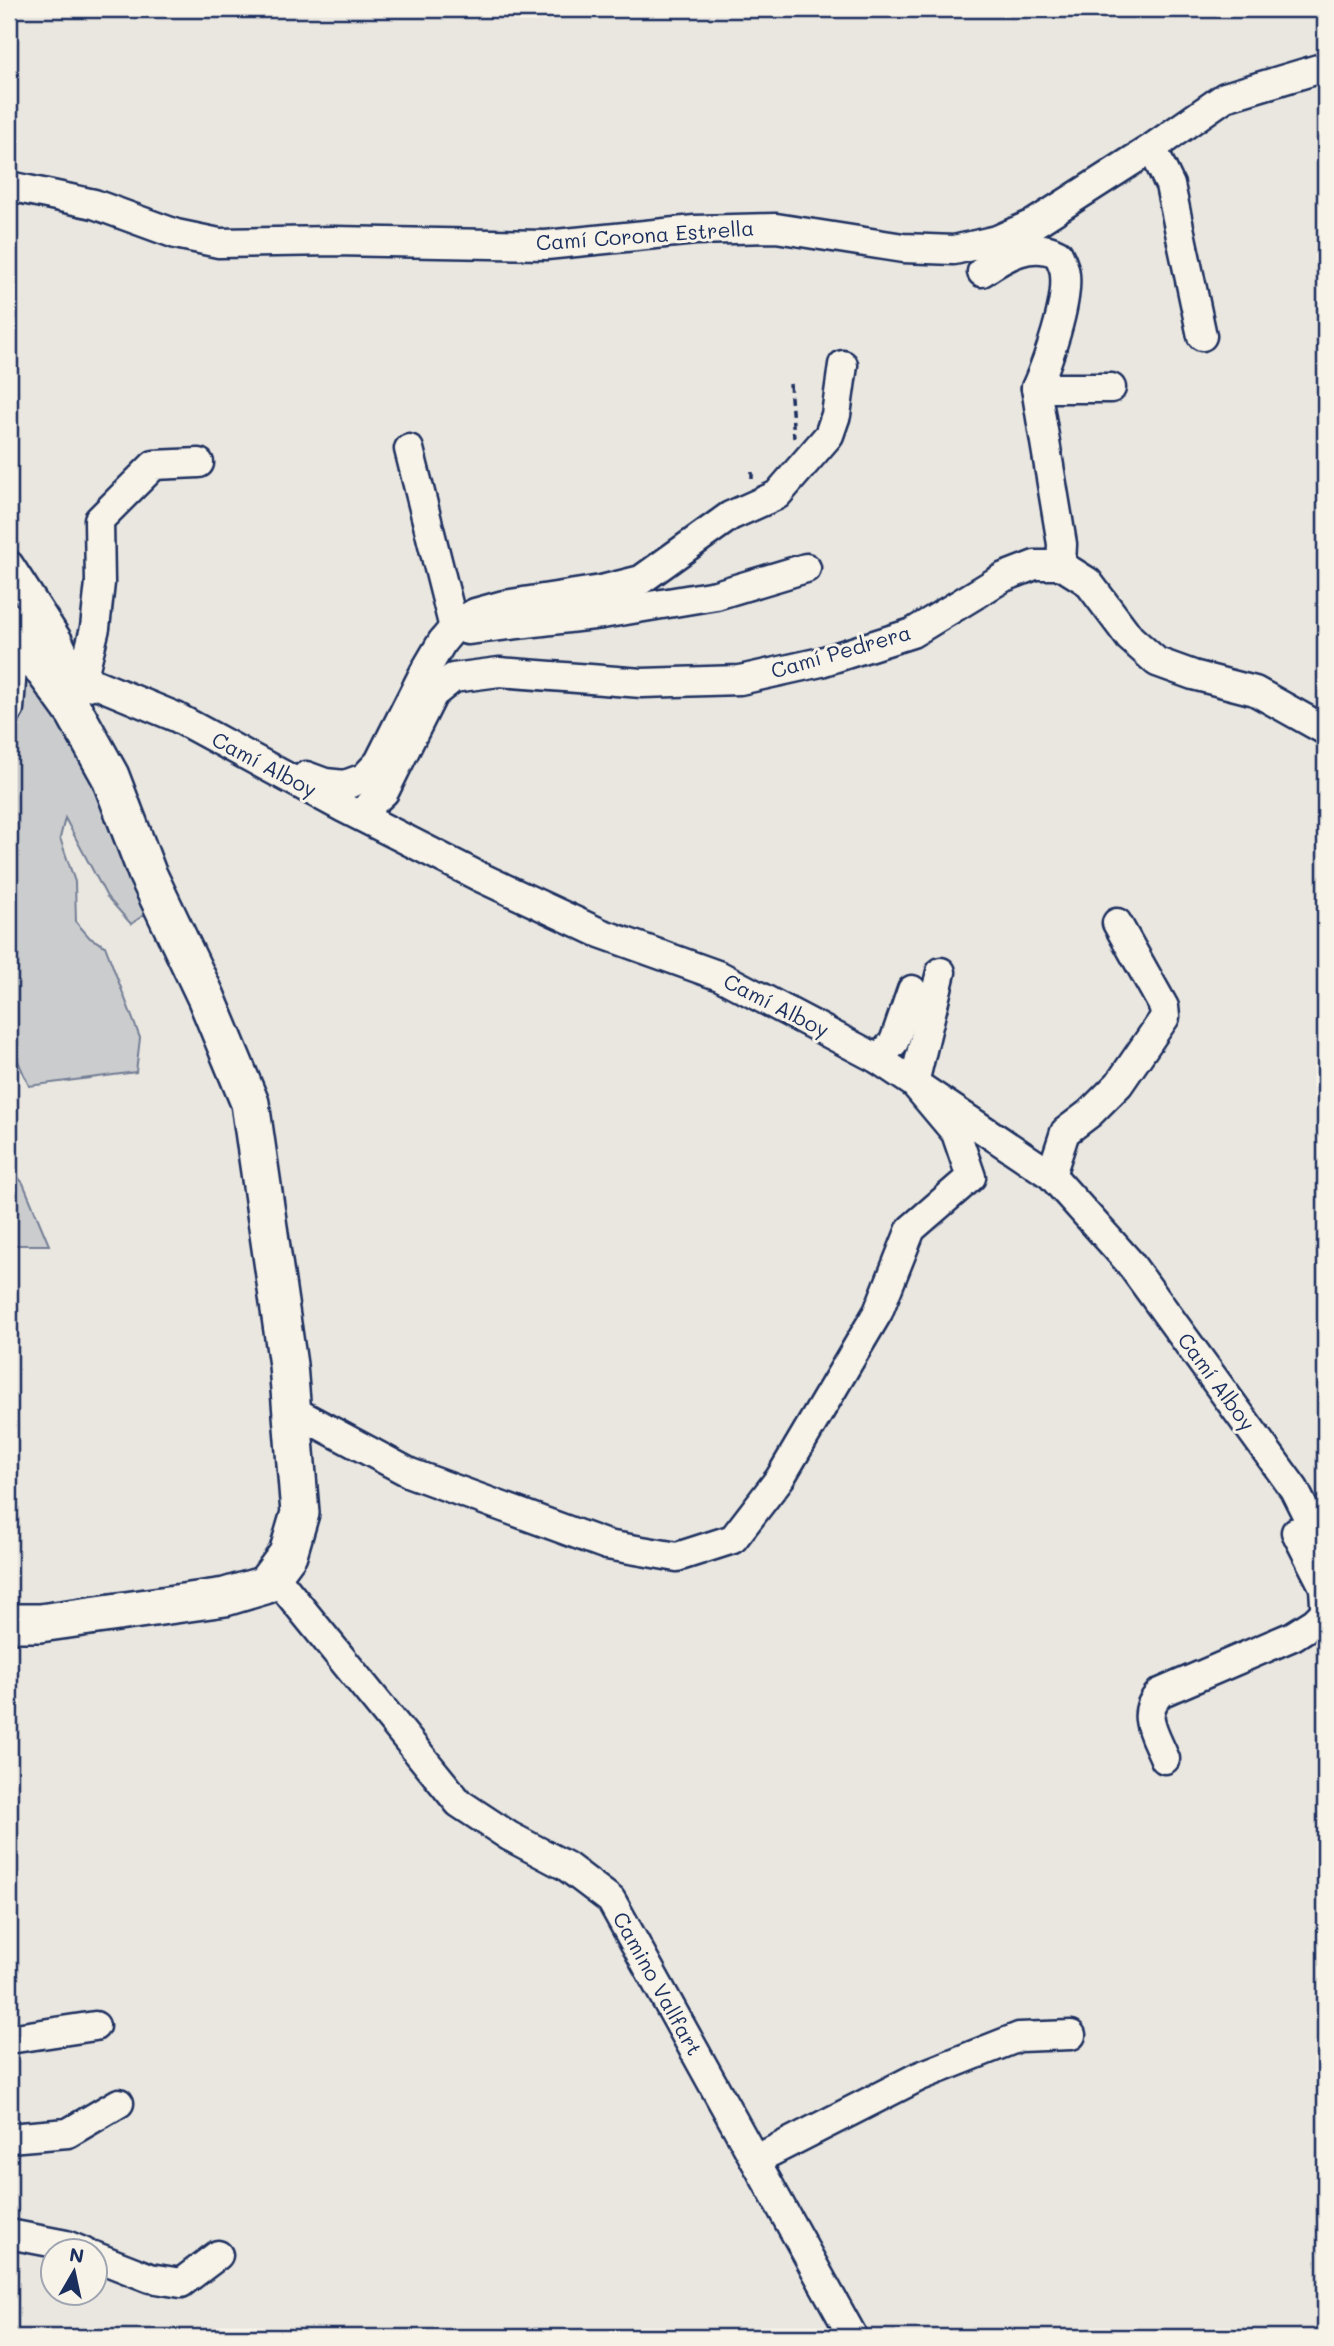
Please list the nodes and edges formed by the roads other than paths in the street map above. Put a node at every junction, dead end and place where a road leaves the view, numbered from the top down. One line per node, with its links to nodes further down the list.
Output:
1 (1325, 67): 2 (street, Camí Corona Estrella)
2 (1153, 148): 3 (street, Camí Corona Estrella); 5 (street)
3 (9, 187)
4 (982, 272): 7 (street)
5 (1202, 337)
6 (843, 365): 14 (street)
7 (1036, 388): 8 (street); 12 (street)
8 (1111, 388)
9 (409, 449): 14 (street)
10 (199, 463): 16 (street)
11 (9, 565): 16 (street)
12 (1061, 565): 18 (street); 20 (street, Camí Pedrera)
13 (806, 568): 14 (street)
14 (452, 630): 19 (street)
15 (16, 633): 16 (main road); 17 (street)
16 (70, 691): 19 (street, Camí Alboy); 27 (main road)
17 (9, 709)
18 (1325, 730)
19 (244, 754): 20 (street, Camí Alboy)
20 (359, 815): 24 (street, Camí Alboy)
21 (1117, 923): 26 (street)
22 (941, 972): 25 (street)
23 (912, 990): 24 (street)
24 (878, 1059): 25 (street, Camí Alboy)
25 (914, 1083): 26 (street, Camí Alboy); 27 (street)
26 (1051, 1175): 28 (street, Camí Alboy)
27 (292, 1410): 30 (main road)
28 (1266, 1451): 29 (street, Camí Alboy); 31 (street)
29 (1325, 1551)
30 (274, 1574): 33 (main road); 40 (street, Camino Vallfart)
31 (1325, 1604)
32 (1325, 1612): 34 (street)
33 (9, 1623)
34 (1165, 1759)
35 (95, 2026): 37 (street)
36 (1070, 2035): 40 (street)
37 (9, 2039)
38 (120, 2104): 39 (street)
39 (9, 2138)
40 (755, 2161): 45 (street, Camino Vallfart)
41 (9, 2234): 42 (street)
42 (38, 2240)
43 (218, 2255): 44 (street)
44 (108, 2262)
45 (853, 2337)

